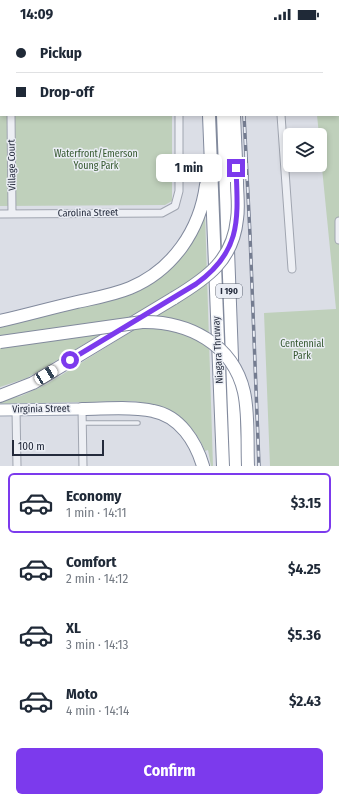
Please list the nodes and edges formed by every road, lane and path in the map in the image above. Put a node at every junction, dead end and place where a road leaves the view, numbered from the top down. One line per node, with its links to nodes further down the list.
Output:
1 (11, 116): 9 (street, Village Court)
2 (179, 116): 9 (street, Carolina Street)
3 (209, 116): 7 (highway, Niagara Thruway / I 190)
4 (223, 116): 25 (highway, Niagara Thruway / I 190)
5 (234, 116): 15 (highway, bridge)
6 (281, 116): 12 (street)
7 (210, 152): 13 (highway); 24 (highway, Niagara Thruway / I 190)
8 (0, 214): 9 (street, Carolina Street)
9 (12, 214)
10 (339, 221): 11 (street)
11 (339, 240)
12 (292, 269)
13 (0, 321)
14 (0, 342): 26 (highway, bridge)
15 (0, 396)
16 (82, 409): 18 (main road, Virginia Street); 20 (street); 23 (highway)
17 (0, 410): 18 (main road, Virginia Street)
18 (16, 410): 21 (street)
19 (138, 422): 20 (lane)
20 (82, 423): 22 (street)
21 (17, 466)
22 (83, 466)
23 (203, 466)
24 (223, 466)
25 (236, 466)
26 (248, 466)

